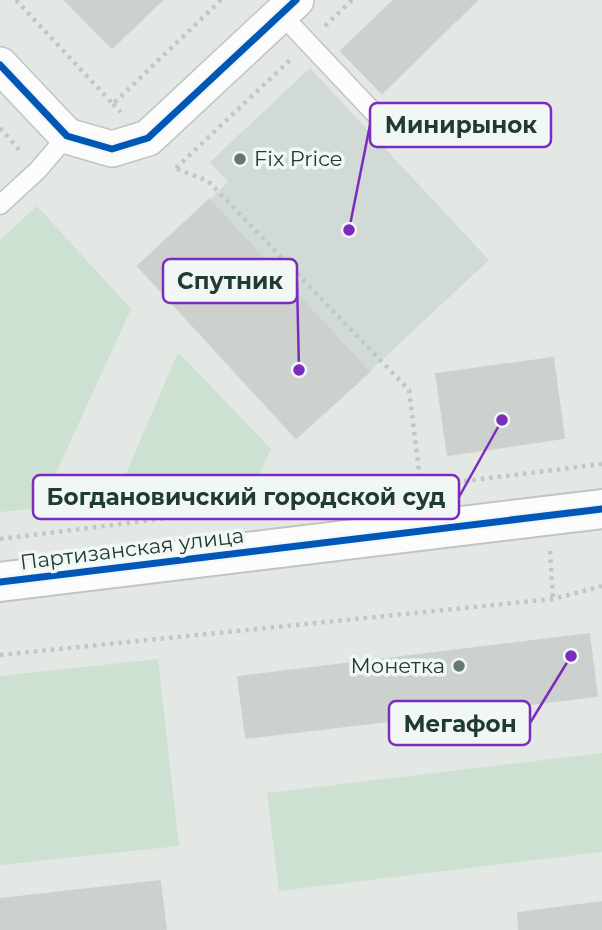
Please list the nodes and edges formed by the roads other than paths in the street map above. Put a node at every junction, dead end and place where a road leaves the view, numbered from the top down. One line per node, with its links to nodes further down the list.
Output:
1 (289, 7): 3 (lane); 4 (street)
2 (0, 65): 4 (street)
3 (395, 135)
4 (67, 136): 5 (lane)
5 (0, 205)
6 (602, 509): 7 (street, Партизанская улица)
7 (0, 582)

